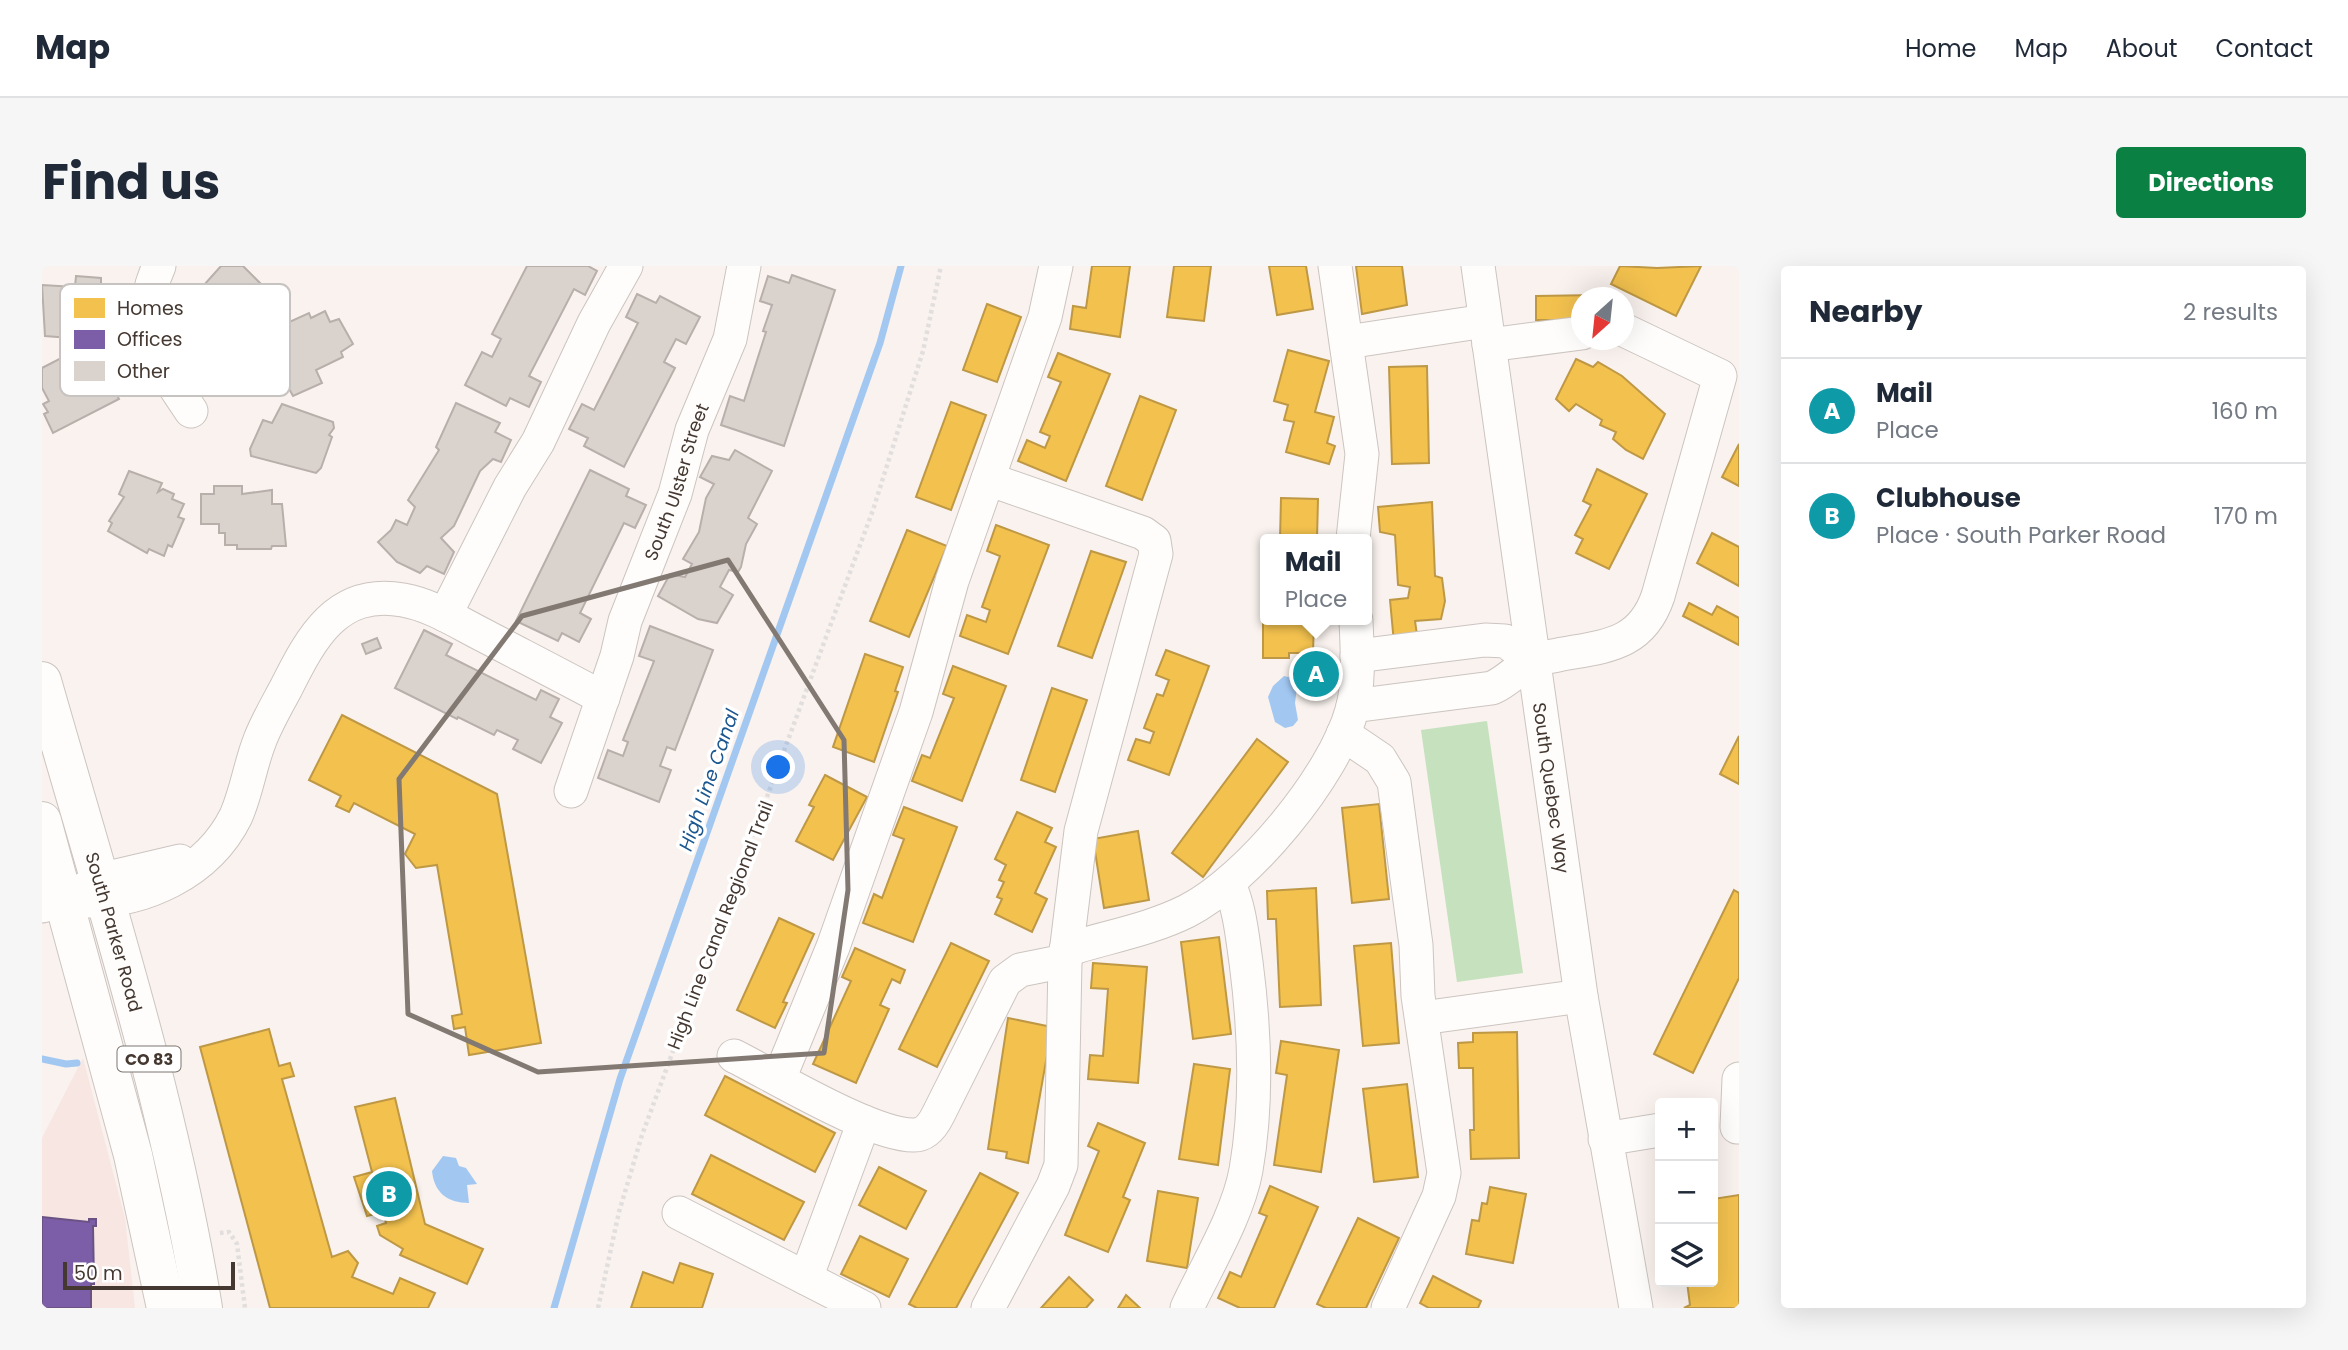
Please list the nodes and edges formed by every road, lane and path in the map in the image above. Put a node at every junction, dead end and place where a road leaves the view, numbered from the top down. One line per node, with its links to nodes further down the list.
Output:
1 (159, 266): 8 (street)
2 (626, 266): 17 (street)
3 (744, 266): 22 (street, South Ulster Street)
4 (941, 266): 45 (path, High Line Canal Regional Trail)
5 (1056, 266): 15 (street)
6 (1335, 266): 12 (street)
7 (1478, 266): 9 (street, South Quebec Way)
8 (154, 284)
9 (1487, 333): 10 (street); 12 (street); 20 (street, South Quebec Way)
10 (1571, 333)
11 (1634, 335): 20 (street)
12 (1347, 342): 16 (street)
13 (181, 396): 14 (street)
14 (191, 411)
15 (988, 479): 29 (street); 33 (street)
16 (1354, 534)
17 (445, 615): 22 (street); 27 (street)
18 (1356, 625): 19 (street)
19 (1357, 656): 20 (street); 23 (street)
20 (1533, 660): 23 (street); 30 (street, South Quebec Way)
21 (42, 681): 27 (main road, South Parker Road / CO 83)
22 (603, 698): 24 (street, South Ulster Street)
23 (1348, 720): 26 (street); 31 (street)
24 (571, 792)
25 (42, 821): 28 (main road, South Parker Road / CO 83)
26 (1229, 884): 29 (street); 48 (street)
27 (102, 891): 28 (street); 43 (main road, South Parker Road / CO 83)
28 (54, 903): 42 (main road, South Parker Road / CO 83)
29 (1065, 955): 35 (street); 47 (street)
30 (1581, 996): 31 (street); 38 (street, South Quebec Way)
31 (1422, 1018): 49 (street)
32 (734, 1056): 33 (street)
33 (779, 1079): 35 (street)
34 (1739, 1079): 36 (street)
35 (864, 1122): 41 (street)
36 (1729, 1127)
37 (1655, 1131): 38 (street)
38 (1605, 1139): 50 (street, South Quebec Way)
39 (679, 1213): 41 (street)
40 (220, 1233): 44 (path)
41 (806, 1278): 46 (street)
42 (166, 1308)
43 (204, 1308)
44 (245, 1308)
45 (598, 1308)
46 (864, 1308)
47 (988, 1308)
48 (1188, 1308)
49 (1388, 1308)
50 (1636, 1308)

